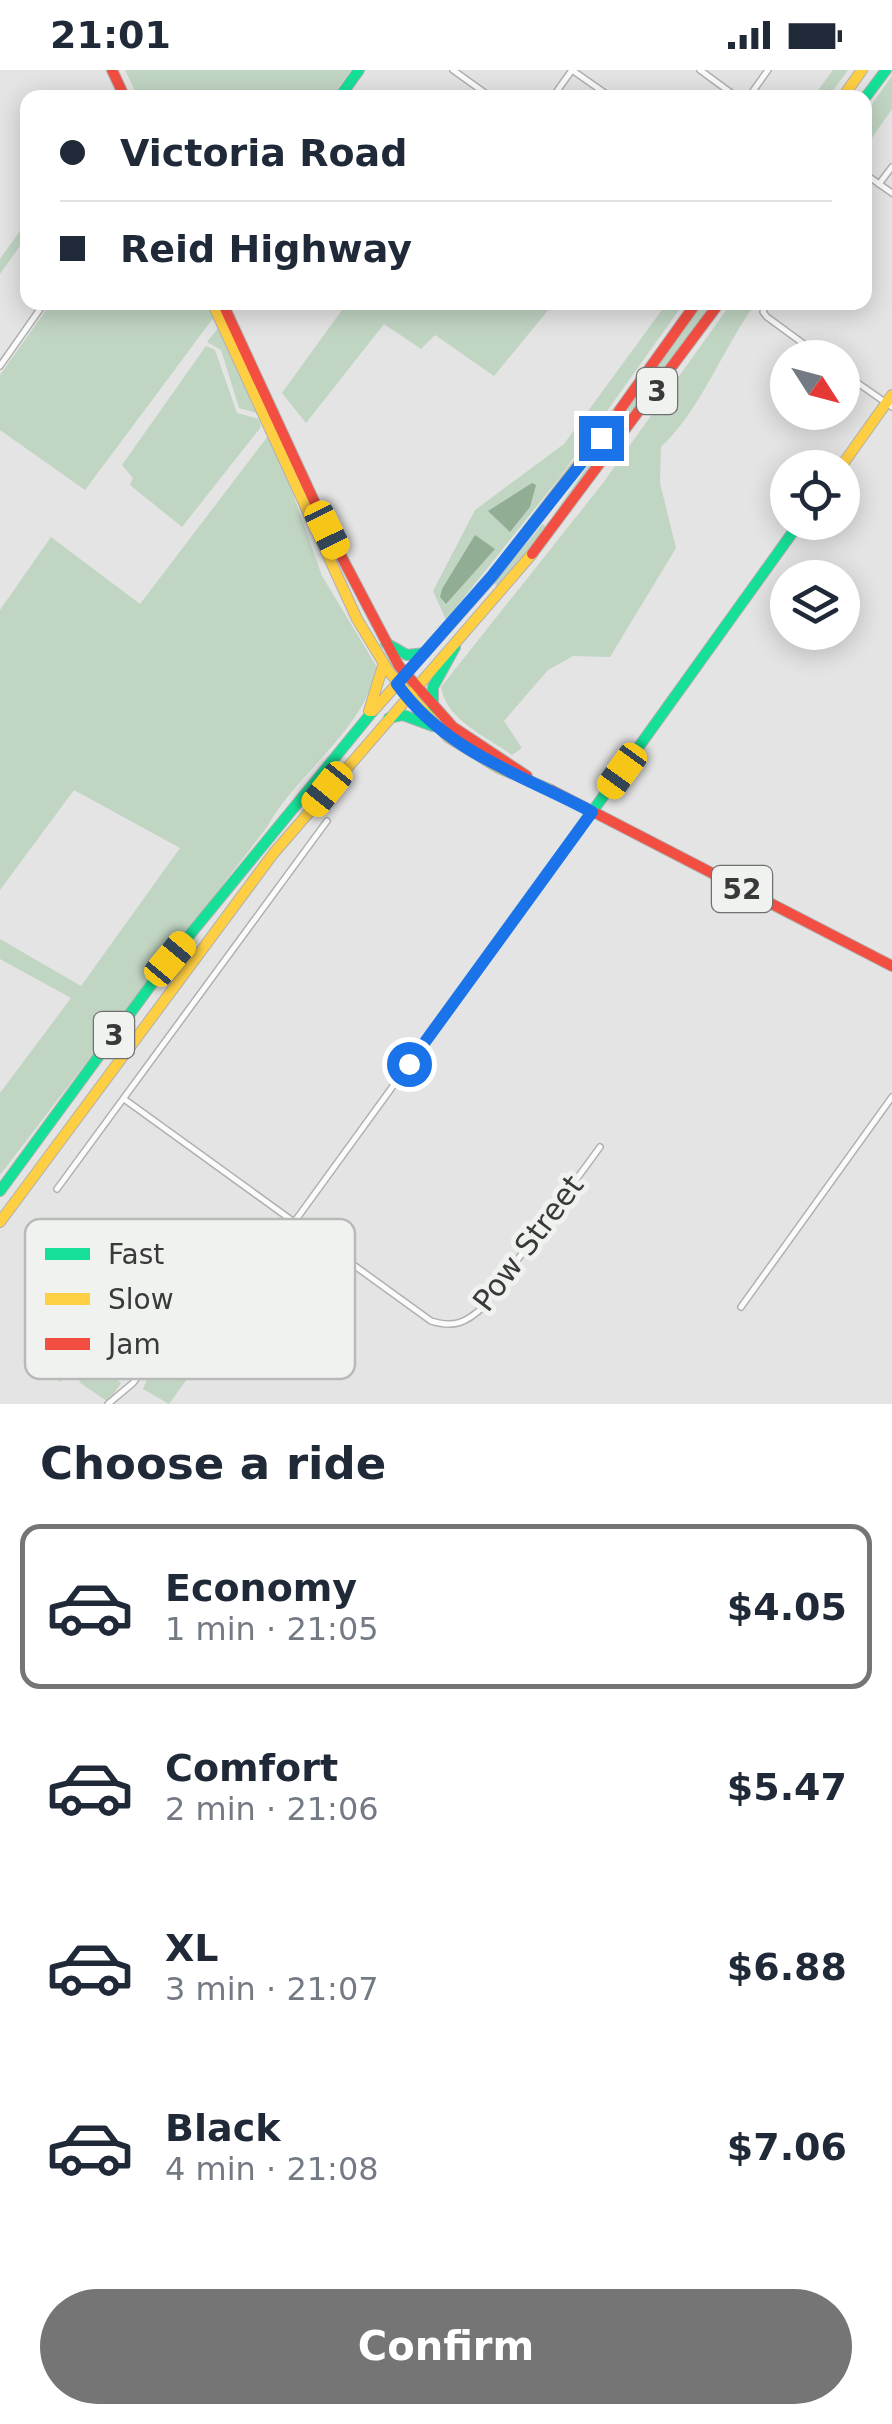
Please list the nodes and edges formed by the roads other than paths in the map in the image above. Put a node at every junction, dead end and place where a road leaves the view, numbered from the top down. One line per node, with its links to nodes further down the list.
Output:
1 (454, 70): 4 (street)
2 (572, 70): 5 (street)
3 (700, 70): 6 (street)
4 (481, 90)
5 (601, 90)
6 (727, 90)
7 (892, 167): 9 (street)
8 (872, 179): 9 (street)
9 (880, 184): 10 (street)
10 (892, 193)
11 (39, 310): 18 (street)
12 (216, 310): 26 (main road, 52)
13 (226, 310): 24 (main road, 52)
14 (690, 310): 25 (main road, 3)
15 (714, 310): 23 (main road, 3)
16 (764, 310): 17 (street)
17 (797, 340)
18 (0, 366)
19 (860, 383): 20 (street)
20 (890, 402): 21 (main road)
21 (854, 450)
22 (787, 540): 34 (main road)
23 (457, 642): 28 (main road, 3); 29 (main road)
24 (386, 643): 25 (main road); 27 (main road, 52)
25 (425, 653): 27 (main road, 3)
26 (383, 666): 27 (main road, 52); 30 (main road)
27 (401, 680): 28 (main road, 52); 30 (main road, 3)
28 (410, 693): 29 (main road, 52); 31 (main road, 3); 32 (main road, 52)
29 (433, 708): 33 (main road, 52)
30 (368, 716): 41 (main road, 3)
31 (388, 718): 32 (main road); 44 (main road, 3)
32 (433, 726): 33 (main road, 52)
33 (528, 778): 34 (main road, 52)
34 (592, 812): 36 (main road, 52); 43 (street)
35 (326, 822): 38 (street)
36 (892, 966)
37 (892, 1097): 46 (street)
38 (124, 1099): 40 (street); 42 (street)
39 (600, 1147): 45 (street, Pow Street)
40 (57, 1189)
41 (0, 1191)
42 (292, 1219)
43 (296, 1219)
44 (0, 1224)
45 (355, 1265)
46 (741, 1307)
47 (136, 1379): 48 (street)
48 (108, 1404)

